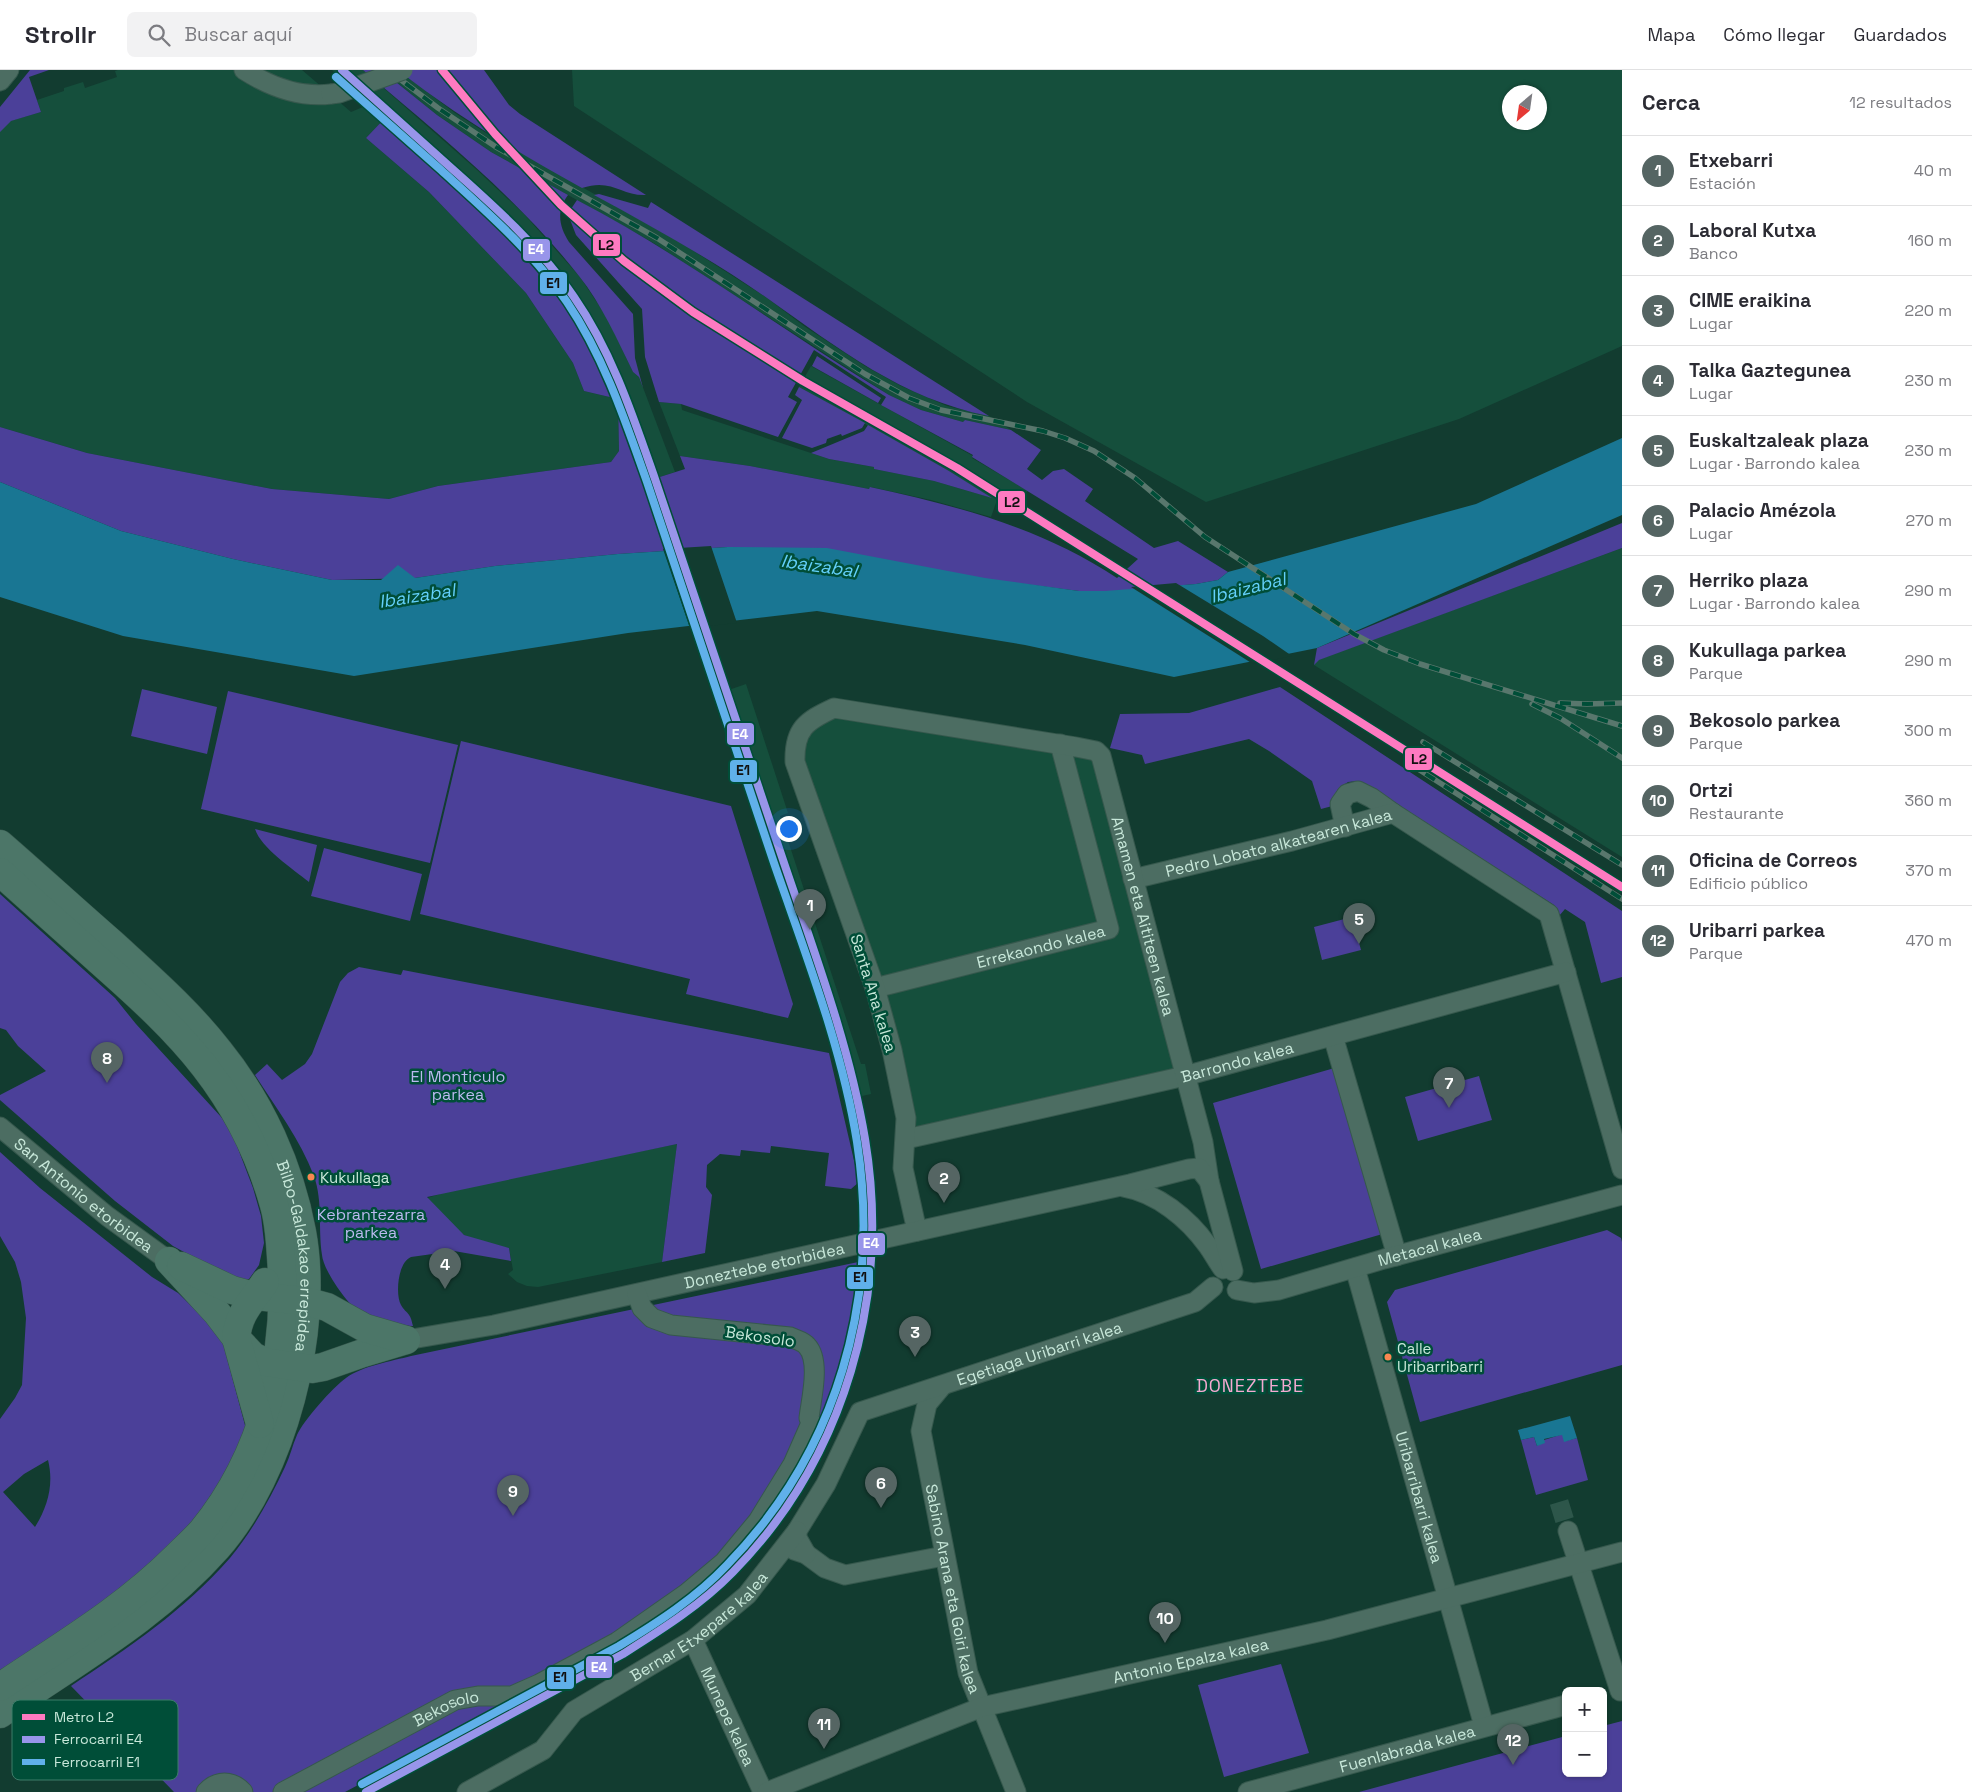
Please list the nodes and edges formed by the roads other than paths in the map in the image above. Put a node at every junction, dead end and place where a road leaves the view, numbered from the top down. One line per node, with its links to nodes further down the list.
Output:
1 (9, 70): 4 (street)
2 (244, 70): 3 (street, bridge)
3 (403, 70)
4 (0, 81)
5 (1060, 744): 10 (street, Amamen eta Aititeen kalea); 12 (street, Errekaondo kalea); 12 (street, Santa Ana kalea)
6 (1393, 813): 7 (street, Pedro Lobato alkatearen kalea); 7 (street); 11 (street, Pedro Lobato alkatearen kalea)
7 (1345, 826): 10 (street, Pedro Lobato alkatearen kalea)
8 (0, 844): 27 (highway, Bilbo-Galdakao errepidea)
9 (0, 872): 24 (highway, Bilbo-Galdakao errepidea)
10 (1133, 879): 14 (street, Amamen eta Aititeen kalea)
11 (1566, 972): 13 (street, Barrondo kalea); 19 (street, Pedro Lobato alkatearen kalea)
12 (875, 988): 16 (street, Santa Ana kalea)
13 (1333, 1036): 14 (street, Barrondo kalea); 25 (street)
14 (1185, 1076): 16 (street, Barrondo kalea); 17 (street)
15 (0, 1127): 26 (street, San Antonio etorbidea)
16 (906, 1139): 23 (street, Santa Ana kalea)
17 (1203, 1142): 18 (street); 20 (street)
18 (1189, 1169): 20 (street); 21 (street, Doneztebe etorbidea)
19 (1622, 1169)
20 (1209, 1181): 29 (street)
21 (1122, 1186): 23 (street, Doneztebe etorbidea); 29 (street, Doneztebe etorbidea)
22 (1622, 1195): 25 (street, Metacal kalea)
23 (917, 1230): 32 (street, Doneztebe etorbidea)
24 (280, 1239): 33 (highway); 34 (highway, Bilbo-Galdakao errepidea)
25 (1397, 1256): 28 (street, Metacal kalea)
26 (168, 1261): 33 (highway); 36 (highway)
27 (306, 1268): 34 (highway, Bilbo-Galdakao errepidea); 35 (highway)
28 (1355, 1268): 31 (street, Metacal kalea); 50 (street, Uribarribarri kalea)
29 (1228, 1270): 30 (street); 31 (street)
30 (1213, 1287): 31 (street); 40 (street, Egetiaga Uribarri kalea)
31 (1237, 1290)
32 (636, 1294): 37 (street, Doneztebe etorbidea); 63 (street, Bekosolo)
33 (254, 1296): 34 (highway); 36 (highway)
34 (294, 1300): 35 (highway); 39 (highway, Bilbo-Galdakao errepidea)
35 (346, 1318): 37 (highway); 38 (highway)
36 (236, 1338): 39 (highway); 42 (highway)
37 (406, 1340): 38 (highway)
38 (338, 1362): 39 (highway); 42 (highway)
39 (288, 1366): 42 (highway, Bilbo-Galdakao errepidea)
40 (942, 1386): 41 (street, Egetiaga Uribarri kalea); 48 (street, Sabino Arana eta Goiri kalea)
41 (860, 1412): 43 (street, Bernar Etxepare kalea)
42 (272, 1425): 52 (highway, Bilbo-Galdakao errepidea); 54 (highway, Bilbo-Galdakao errepidea)
43 (797, 1531): 46 (street); 47 (street, Bernar Etxepare kalea)
44 (1568, 1531): 49 (street)
45 (1622, 1552): 49 (street, Antonio Epalza kalea)
46 (806, 1554): 47 (street, Bernar Etxepare kalea); 48 (street)
47 (776, 1556): 51 (street, Bernar Etxepare kalea)
48 (944, 1556): 57 (street, Sabino Arana eta Goiri kalea)
49 (1579, 1564): 50 (street, Antonio Epalza kalea); 53 (street)
50 (1448, 1598): 57 (street, Antonio Epalza kalea); 59 (street, Uribarribarri kalea)
51 (693, 1640): 60 (street, Bernar Etxepare kalea); 65 (street, Munepe kalea)
52 (0, 1687)
53 (1615, 1692)
54 (21, 1700)
55 (12, 1706): 58 (highway, Bilbo-Galdakao errepidea)
56 (1562, 1706): 59 (street, Fuenlabrada kalea)
57 (982, 1707): 66 (street, Antonio Epalza kalea); 67 (street, Sabino Arana eta Goiri kalea)
58 (0, 1714)
59 (1484, 1726): 68 (street, Fuenlabrada kalea)
60 (489, 1787): 64 (street, Bernar Etxepare kalea)
61 (206, 1792): 62 (street)
62 (243, 1792)
63 (283, 1792)
64 (467, 1792)
65 (763, 1792)
66 (767, 1792)
67 (1016, 1792)
68 (1248, 1792)

